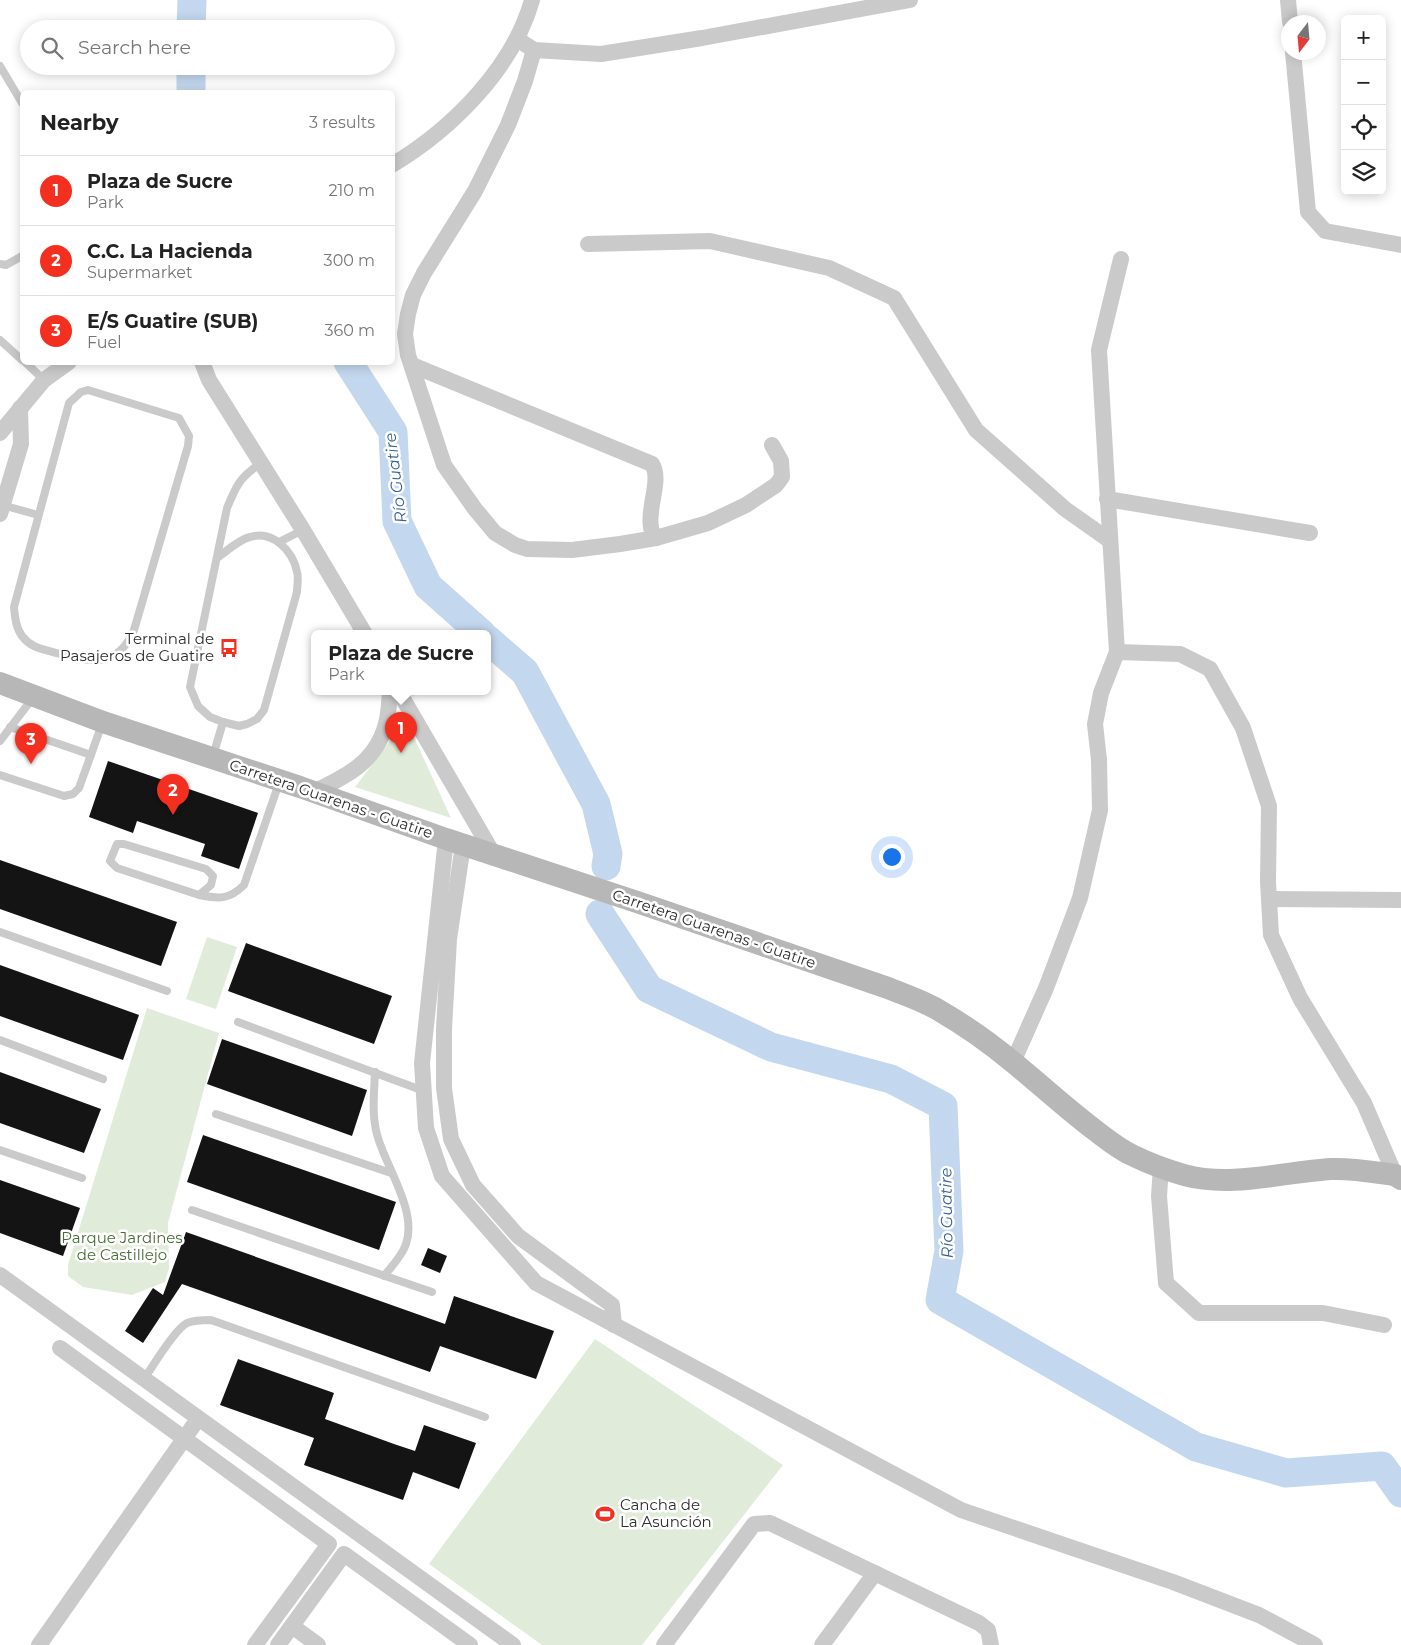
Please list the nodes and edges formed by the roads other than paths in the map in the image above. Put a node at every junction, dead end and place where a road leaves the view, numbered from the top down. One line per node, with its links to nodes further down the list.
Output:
1 (532, 0): 5 (street)
2 (910, 0): 6 (street)
3 (1288, 0): 4 (street)
4 (1289, 15)
5 (517, 39): 6 (street); 10 (street)
6 (534, 50): 21 (street)
7 (1294, 60): 12 (street)
8 (0, 66): 9 (lane)
9 (20, 100)
10 (395, 162)
11 (588, 244): 33 (street)
12 (1401, 245)
13 (20, 257): 15 (lane)
14 (1121, 259): 27 (street)
15 (0, 264)
16 (0, 340): 17 (lane)
17 (20, 358)
18 (28, 365): 22 (lane)
19 (65, 365): 22 (street)
20 (203, 365): 26 (street)
21 (412, 365): 32 (street); 32 (street)
22 (44, 380): 23 (street)
23 (20, 408): 24 (street); 28 (street)
24 (0, 433)
25 (772, 445): 32 (street)
26 (260, 464): 30 (street); 35 (lane)
27 (1107, 499): 31 (street); 33 (street)
28 (1, 510): 29 (lane)
29 (38, 515): 29 (lane)
30 (303, 530): 34 (lane); 36 (street)
31 (1310, 533)
32 (656, 538)
33 (1110, 540): 37 (street)
34 (279, 542): 35 (lane); 43 (lane)
35 (217, 558): 43 (lane)
36 (363, 630)
37 (1117, 652): 54 (street); 60 (street)
38 (0, 683): 41 (main road, Carretera Guarenas - Guatire)
39 (390, 695): 50 (street)
40 (401, 695): 52 (street)
41 (35, 696): 42 (main road, Carretera Guarenas - Guatire); 44 (lane)
42 (103, 722): 46 (lane); 47 (main road, Carretera Guarenas - Guatire)
43 (223, 722): 47 (lane)
44 (10, 728): 45 (lane); 46 (lane)
45 (0, 741)
46 (91, 755): 48 (lane)
47 (212, 758): 49 (main road, Carretera Guarenas - Guatire)
48 (0, 775)
49 (280, 781): 50 (main road, Carretera Guarenas - Guatire); 53 (lane)
50 (313, 792): 51 (main road, Carretera Guarenas - Guatire)
51 (454, 842): 52 (main road, Carretera Guarenas - Guatire); 63 (street); 74 (street)
52 (494, 855): 60 (main road, Carretera Guarenas - Guatire)
53 (199, 895): 53 (lane)
54 (1269, 899): 55 (street); 68 (street)
55 (1401, 900)
56 (0, 932): 57 (lane)
57 (167, 991)
58 (238, 1022): 61 (lane)
59 (0, 1040): 62 (lane)
60 (1013, 1062): 66 (main road, Carretera Guarenas - Guatire)
61 (375, 1072): 63 (lane); 67 (lane)
62 (103, 1079)
63 (424, 1091): 74 (street)
64 (216, 1114): 67 (lane)
65 (0, 1150): 69 (lane)
66 (1161, 1167): 68 (main road, Carretera Guarenas - Guatire); 75 (street)
67 (391, 1173): 72 (lane)
68 (1398, 1177)
69 (82, 1178)
70 (192, 1210): 72 (lane)
71 (0, 1275): 77 (street)
72 (384, 1276): 73 (lane)
73 (432, 1292)
74 (614, 1325): 96 (street)
75 (1384, 1325)
76 (60, 1348): 80 (street)
77 (144, 1379): 78 (lane); 79 (street)
78 (485, 1417)
79 (198, 1419): 80 (street); 82 (street)
80 (184, 1439): 87 (street); 88 (street)
81 (875, 1573): 93 (street); 94 (street); 95 (street)
82 (417, 1577): 83 (street); 84 (street)
83 (436, 1591): 85 (street); 92 (street)
84 (403, 1596): 85 (street); 86 (street)
85 (422, 1610): 91 (street)
86 (292, 1626): 89 (street); 90 (street)
87 (39, 1645)
88 (255, 1645)
89 (278, 1645)
90 (318, 1645)
91 (470, 1645)
92 (513, 1645)
93 (664, 1645)
94 (822, 1645)
95 (990, 1645)
96 (1315, 1645)

